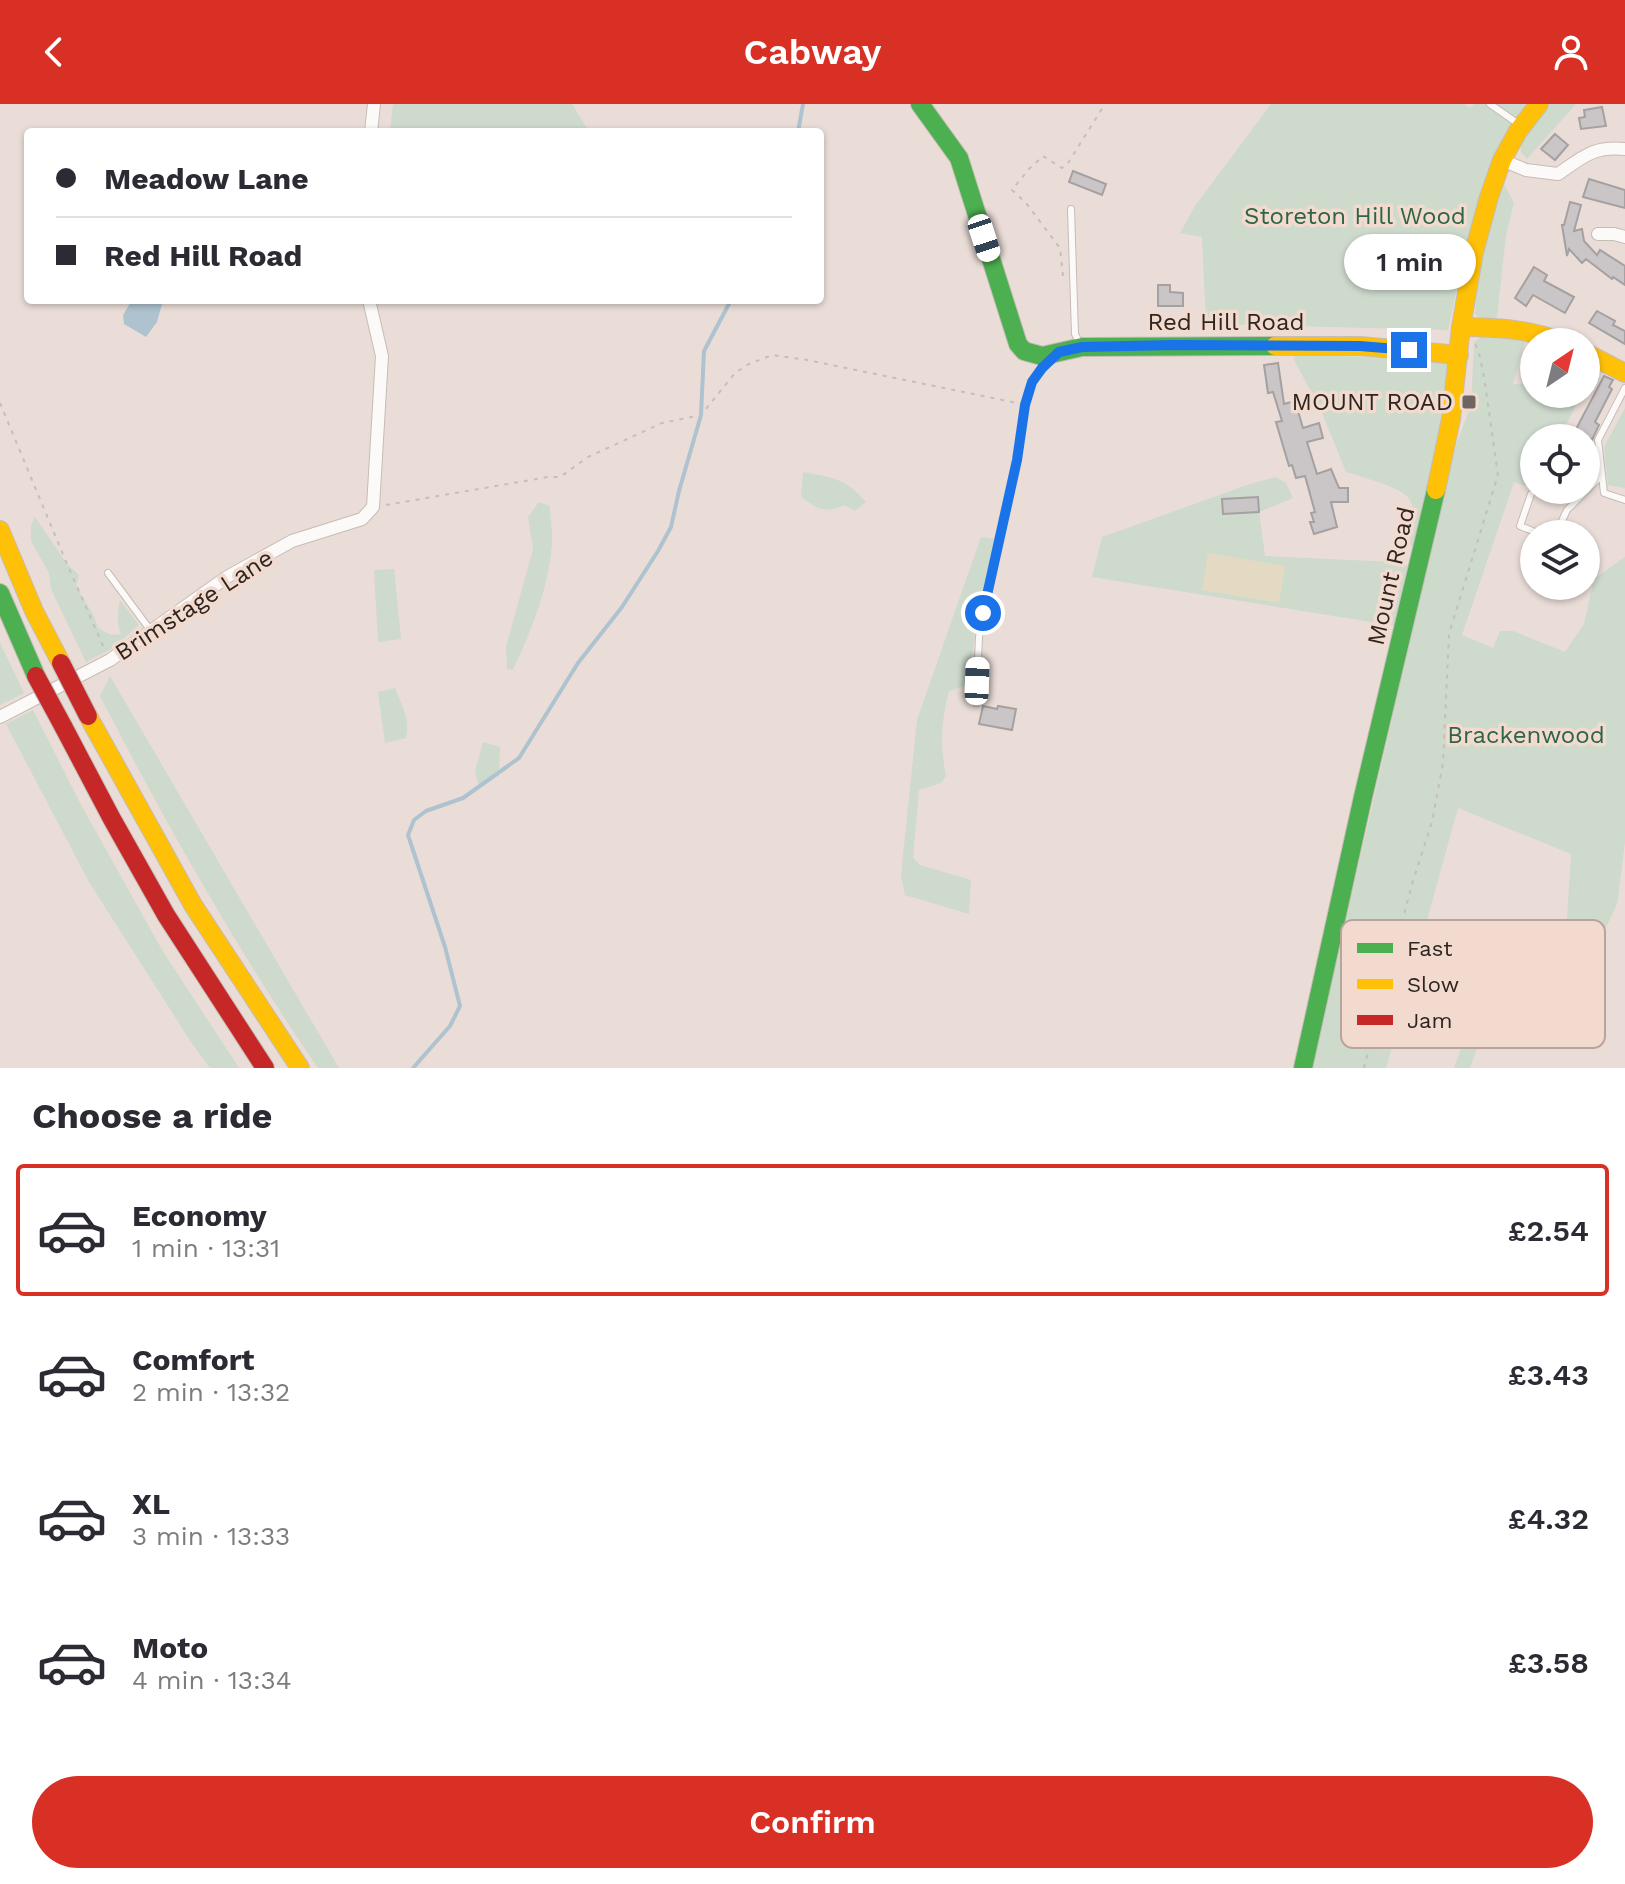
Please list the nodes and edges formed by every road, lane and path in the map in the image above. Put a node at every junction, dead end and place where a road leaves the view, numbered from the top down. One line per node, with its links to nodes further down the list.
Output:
1 (374, 104): 7 (street)
2 (920, 104): 18 (main road, Red Hill Road)
3 (1105, 104): 13 (path)
4 (1490, 104): 6 (lane)
5 (1539, 104): 6 (main road, Mount Road)
6 (1521, 126): 9 (main road, Mount Road)
7 (371, 128)
8 (1625, 149): 9 (street)
9 (1502, 160): 15 (main road, Mount Road)
10 (1071, 209): 17 (lane)
11 (1605, 230): 12 (street)
12 (1625, 237)
13 (1063, 276)
14 (370, 304): 27 (street)
15 (1461, 327): 16 (main road); 19 (main road, Mount Road); 36 (path)
16 (1520, 329)
17 (1082, 347): 18 (main road, Red Hill Road); 19 (main road, Red Hill Road)
18 (1059, 352): 24 (lane)
19 (1459, 355): 40 (main road, Mount Road)
20 (1600, 360): 21 (main road)
21 (1625, 373)
22 (1625, 388): 25 (lane)
23 (0, 403): 33 (path)
24 (1025, 405): 27 (path); 34 (lane)
25 (1602, 475): 26 (lane); 28 (lane)
26 (1625, 500)
27 (373, 507): 32 (street, Brimstage Lane)
28 (1562, 520)
29 (0, 530): 39 (main road, bridge)
30 (108, 573): 32 (lane)
31 (0, 593): 38 (main road, bridge)
32 (152, 631): 33 (street, Brimstage Lane)
33 (110, 660): 35 (street, Brimstage Lane)
34 (976, 703)
35 (0, 717)
36 (1403, 920)
37 (1369, 1048): 41 (path)
38 (265, 1068)
39 (300, 1068)
40 (1303, 1068)
41 (1364, 1068)

